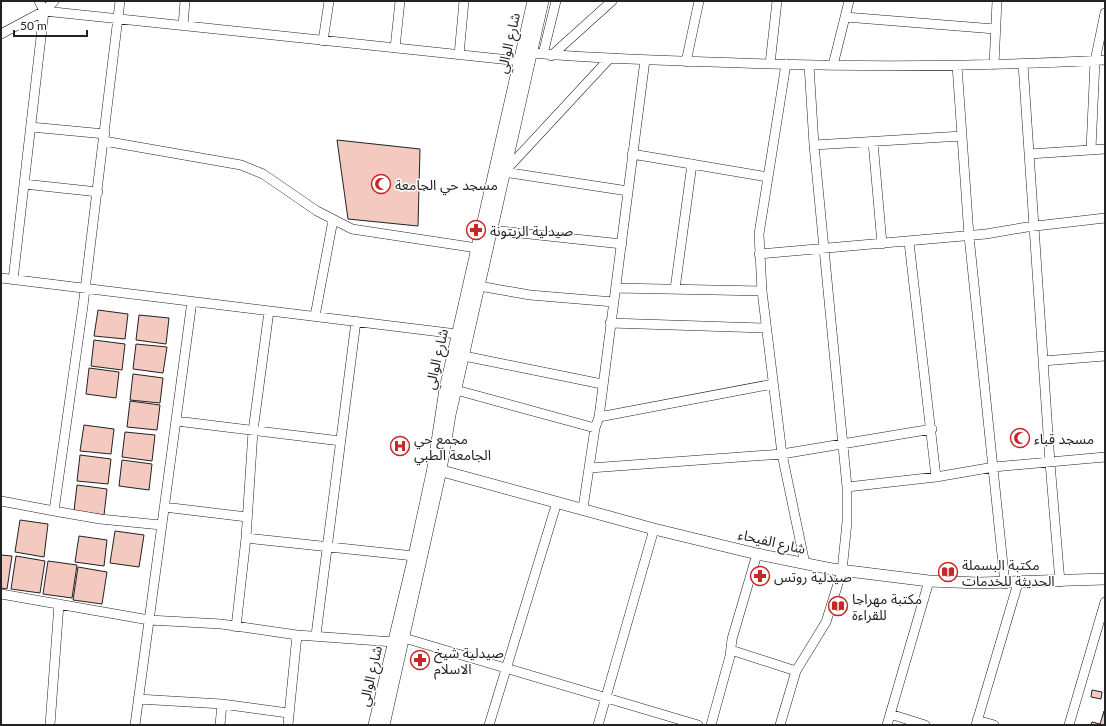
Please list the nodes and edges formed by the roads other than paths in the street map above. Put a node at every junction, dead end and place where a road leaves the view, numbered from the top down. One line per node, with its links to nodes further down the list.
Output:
1 (39, 1): 16 (street)
2 (54, 1): 16 (street)
3 (120, 1): 19 (street)
4 (185, 1): 20 (street)
5 (329, 1): 23 (street)
6 (400, 1): 24 (street)
7 (464, 1): 26 (street)
8 (533, 1): 31 (street, شارع الوالي)
9 (543, 1): 25 (street, شارع الوالي)
10 (556, 1): 27 (street)
11 (612, 1): 27 (street)
12 (699, 1): 33 (street)
13 (777, 1): 34 (street)
14 (849, 1): 18 (street)
15 (997, 1): 21 (street)
16 (44, 11): 19 (street); 22 (street); 41 (street)
17 (1105, 13): 32 (street)
18 (845, 17): 21 (street); 40 (street)
19 (119, 19): 20 (street); 43 (street)
20 (182, 26): 23 (street)
21 (995, 29): 37 (street)
22 (1, 34)
23 (323, 41): 24 (street)
24 (395, 48): 26 (street)
25 (531, 53): 27 (street); 51 (street, شارع الوالي)
26 (459, 55): 31 (street)
27 (547, 55): 28 (street)
28 (609, 59): 29 (street); 51 (street)
29 (645, 60): 33 (street); 48 (street)
30 (1105, 60): 32 (street)
31 (520, 61): 64 (street, شارع الوالي)
32 (1095, 61): 38 (street); 46 (street)
33 (686, 62): 34 (street)
34 (770, 64): 35 (street)
35 (786, 64): 39 (street); 52 (street)
36 (957, 64): 37 (street); 40 (street); 42 (street)
37 (994, 64): 38 (street)
38 (1023, 64): 49 (street)
39 (809, 65): 40 (street); 45 (street)
40 (833, 65)
41 (31, 127): 43 (street); 53 (street)
42 (962, 136): 44 (street); 60 (street)
43 (104, 137): 55 (street); 57 (street)
44 (873, 142): 45 (street); 63 (street)
45 (814, 145): 65 (street)
46 (1091, 149): 47 (street); 49 (street)
47 (1105, 149)
48 (632, 154): 50 (street); 54 (street)
49 (1029, 154): 58 (street)
50 (692, 164): 52 (street); 72 (street)
51 (504, 172): 54 (street); 59 (street, شارع الوالي)
52 (768, 177): 66 (street)
53 (24, 184): 55 (street); 68 (street)
54 (628, 191): 62 (street)
55 (98, 192): 71 (street)
56 (1105, 218): 58 (street)
57 (333, 220): 64 (street); 77 (street)
58 (1035, 226): 60 (street); 84 (street)
59 (491, 230): 62 (street); 69 (street, شارع الوالي)
60 (969, 236): 61 (street); 98 (street)
61 (910, 242): 63 (street); 91 (street)
62 (622, 244): 70 (street)
63 (882, 244): 65 (street)
64 (477, 248): 81 (street, شارع الوالي)
65 (824, 250): 66 (street); 94 (street)
66 (759, 254): 73 (street)
67 (1, 278): 68 (street)
68 (13, 280): 71 (street)
69 (479, 286): 75 (street); 82 (street, شارع الوالي)
70 (616, 288): 72 (street); 75 (street)
71 (86, 289): 74 (street); 107 (street)
72 (675, 289): 73 (street)
73 (762, 291): 80 (street)
74 (192, 301): 76 (street); 89 (street)
75 (614, 302): 79 (street)
76 (269, 311): 77 (street); 92 (street)
77 (316, 316): 78 (street)
78 (356, 321): 81 (street); 93 (street)
79 (610, 322): 80 (street); 85 (street)
80 (766, 328): 86 (street)
81 (457, 334): 100 (street, شارع الوالي)
82 (464, 356): 85 (street); 87 (street, شارع الوالي)
83 (1105, 356): 84 (street)
84 (1043, 361): 97 (street)
85 (602, 384): 88 (street)
86 (773, 384): 88 (street); 95 (street)
87 (456, 390): 90 (street); 100 (street, شارع الوالي)
88 (599, 417): 90 (street)
89 (176, 421): 92 (street); 105 (street)
90 (595, 428): 99 (street)
91 (932, 429): 94 (street); 101 (street)
92 (253, 431): 93 (street); 108 (street)
93 (341, 441): 112 (street)
94 (842, 445): 95 (street); 102 (street)
95 (782, 454): 99 (street); 115 (street)
96 (1105, 457): 97 (street)
97 (1050, 463): 98 (street); 119 (street)
98 (994, 467): 101 (street); 121 (street)
99 (590, 468): 106 (street)
100 (437, 469): 104 (street, شارع الفيحاء); 114 (street, شارع الوالي); 130 (street, شارع الوالي)
101 (936, 477): 102 (street)
102 (847, 487): 116 (street)
103 (1, 501): 107 (street)
104 (557, 502): 106 (street, شارع الفيحاء); 132 (street)
105 (164, 507): 108 (street); 109 (street)
106 (583, 508): 110 (street, شارع الفيحاء)
107 (54, 511): 109 (street)
108 (247, 517): 111 (street)
109 (161, 525): 125 (street)
110 (654, 529): 113 (street, شارع الفيحاء); 134 (street)
111 (246, 538): 112 (street); 126 (street)
112 (328, 546): 114 (street); 129 (street)
113 (757, 554): 115 (street, شارع الفيحاء); 131 (street)
114 (414, 556): 130 (street, شارع الوالي)
115 (805, 564): 116 (street, شارع الفيحاء)
116 (842, 570): 118 (street, شارع الفيحاء); 133 (street)
117 (1105, 579): 119 (street, شارع الفيحاء)
118 (929, 581): 121 (street, شارع الفيحاء); 138 (street)
119 (1060, 582): 120 (street, شارع الفيحاء)
120 (1018, 583): 121 (street, شارع الفيحاء); 139 (street)
121 (1005, 584)
122 (1, 594): 124 (street)
123 (1105, 602): 127 (street)
124 (59, 604): 125 (street); 140 (street)
125 (149, 620): 126 (street); 135 (street)
126 (236, 626): 128 (street)
127 (1101, 631): 154 (street)
128 (297, 635): 129 (street); 137 (street)
129 (316, 635): 130 (street)
130 (399, 640): 132 (street); 144 (street, شارع الوالي); 145 (street, شارع الوالي)
131 (731, 650): 133 (street); 149 (street)
132 (506, 668): 134 (street); 146 (street)
133 (796, 671): 150 (street)
134 (606, 698): 147 (street); 148 (street)
135 (138, 700): 136 (street); 141 (street)
136 (222, 704): 137 (street); 142 (street)
137 (288, 713): 143 (street)
138 (890, 714): 151 (street); 152 (street)
139 (977, 723): 153 (street)
140 (50, 725)
141 (134, 725)
142 (220, 725)
143 (288, 725)
144 (374, 725)
145 (384, 725)
146 (489, 725)
147 (598, 725)
148 (698, 725)
149 (711, 725)
150 (780, 725)
151 (887, 725)
152 (926, 725)
153 (994, 725)
154 (1069, 725)

